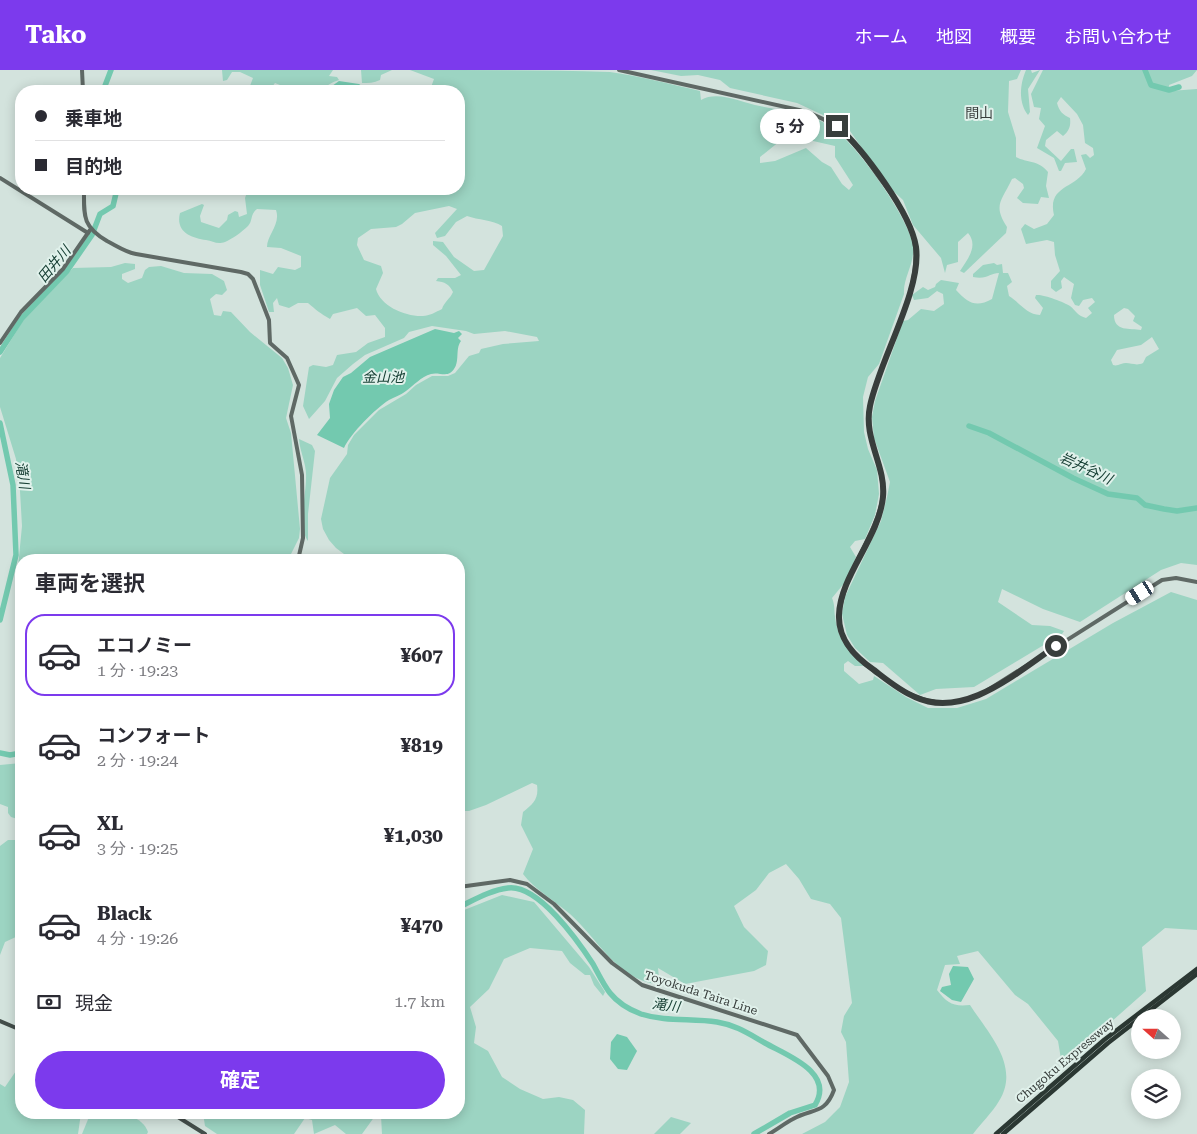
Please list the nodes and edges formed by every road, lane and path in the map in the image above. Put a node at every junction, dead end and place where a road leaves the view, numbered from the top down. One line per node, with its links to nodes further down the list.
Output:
1 (82, 70): 3 (street)
2 (619, 70): 11 (street)
3 (82, 85)
4 (0, 178): 5 (street)
5 (15, 187)
6 (29, 195): 8 (street)
7 (84, 195): 8 (street)
8 (92, 232): 9 (street); 10 (street)
9 (0, 344)
10 (299, 554)
11 (1197, 582)
12 (465, 887): 19 (street, Toyokuda Taira Line)
13 (1197, 969): 20 (highway, Chugoku Expressway)
14 (1197, 974): 21 (highway, Chugoku Expressway)
15 (0, 1021): 16 (main road)
16 (15, 1027)
17 (181, 1119): 18 (main road)
18 (205, 1134)
19 (769, 1134)
20 (996, 1134)
21 (1003, 1134)

